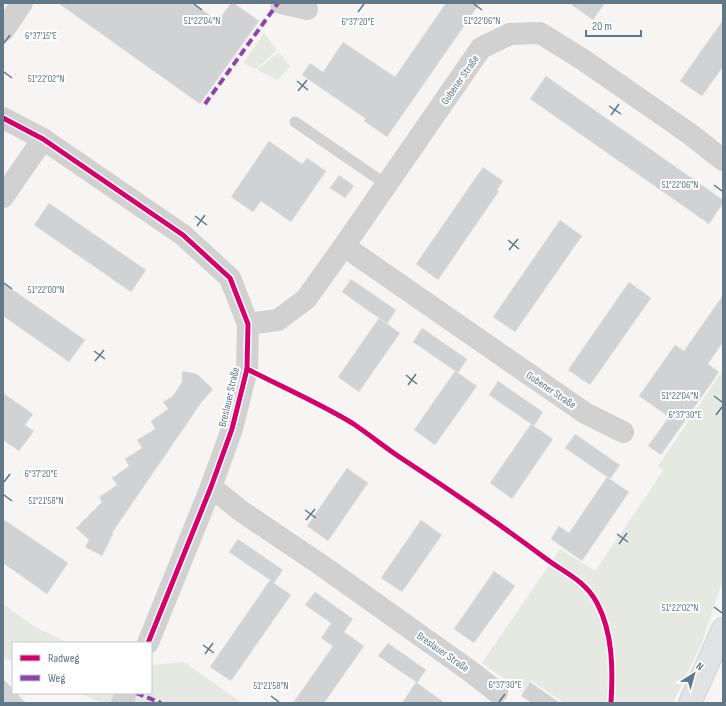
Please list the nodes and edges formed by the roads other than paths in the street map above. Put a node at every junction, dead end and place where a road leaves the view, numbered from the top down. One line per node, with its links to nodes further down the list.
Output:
1 (22, 3): 4 (street)
2 (281, 3): 3 (street)
3 (307, 9)
4 (3, 31)
5 (3, 118): 7 (street, Breslauer Straße)
6 (295, 122): 9 (lane)
7 (43, 139): 10 (street); 12 (street, Breslauer Straße)
8 (723, 160): 9 (street, Gubener Straße)
9 (387, 185): 11 (street, Gubener Straße)
10 (3, 197)
11 (344, 246): 12 (street, Gubener Straße); 13 (street, Gubener Straße)
12 (248, 324): 14 (street, Breslauer Straße)
13 (623, 432)
14 (211, 487): 16 (street, Breslauer Straße); 17 (street, Breslauer Straße)
15 (723, 629): 18 (highway)
16 (148, 642)
17 (497, 692)
18 (690, 703)

